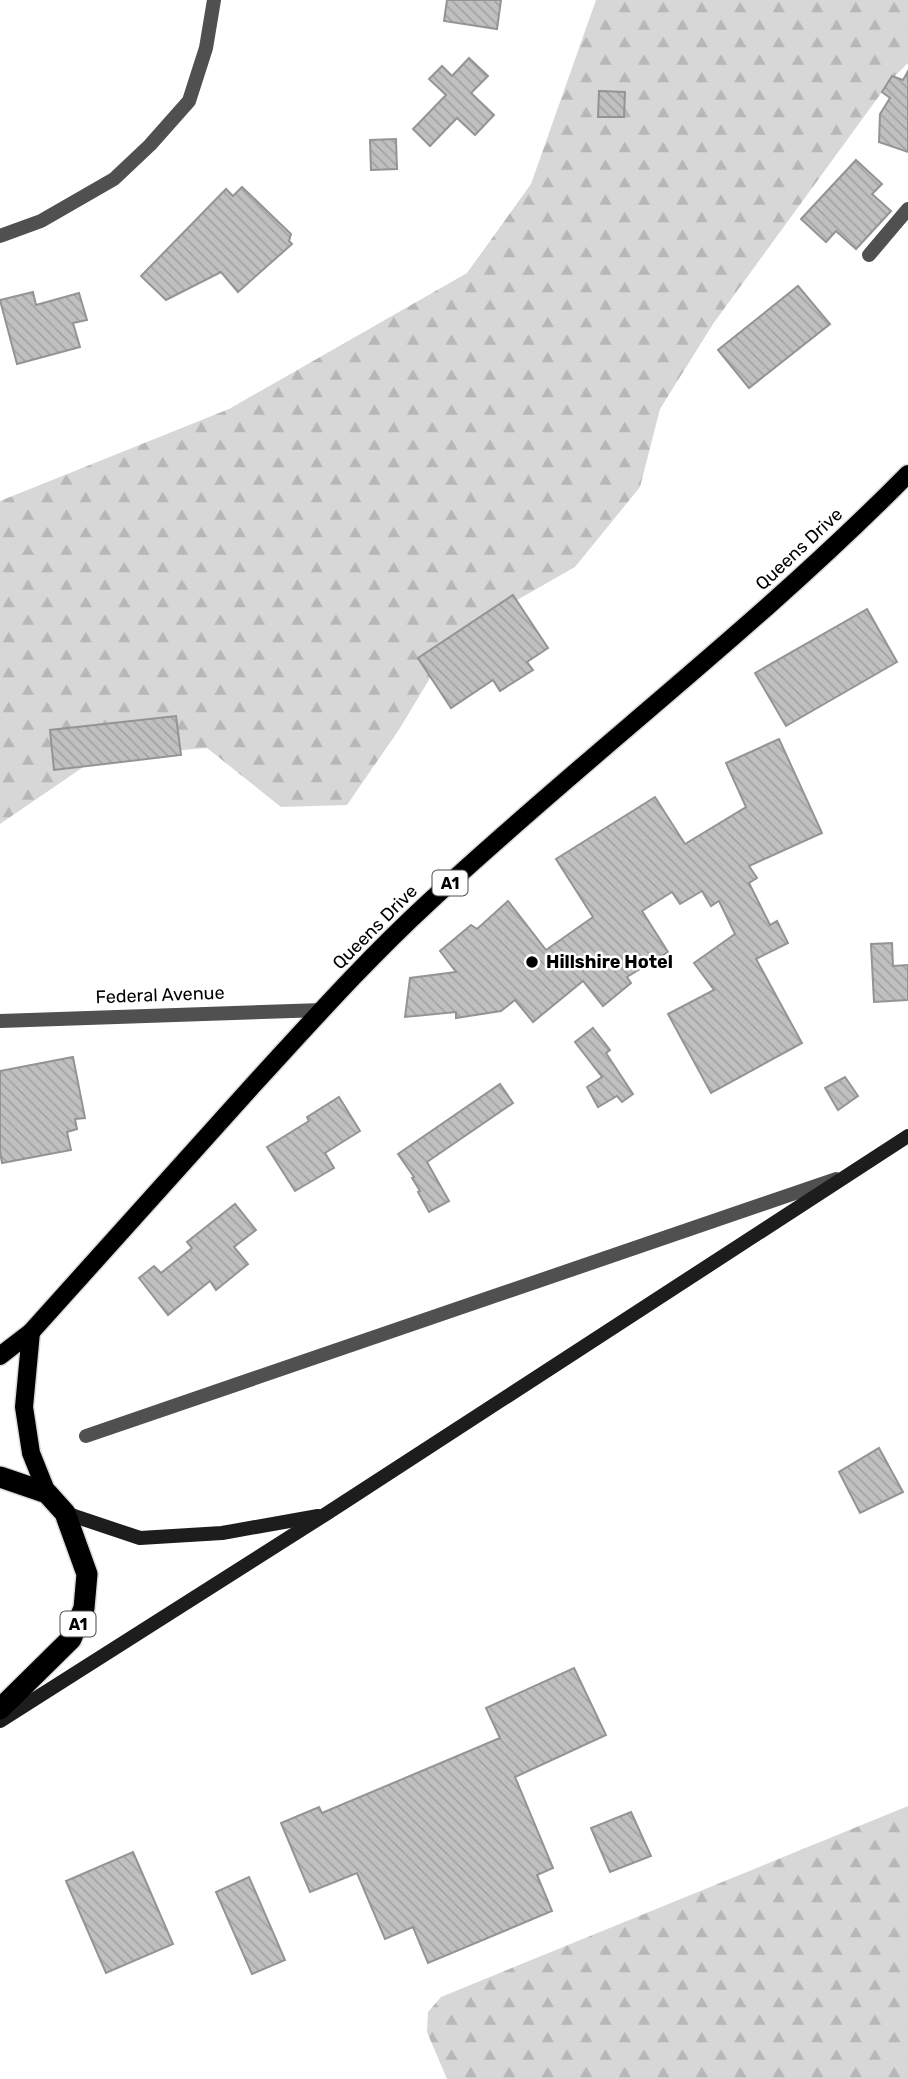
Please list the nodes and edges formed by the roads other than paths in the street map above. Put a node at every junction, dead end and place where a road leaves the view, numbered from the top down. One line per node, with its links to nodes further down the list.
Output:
1 (214, 0): 3 (street)
2 (908, 209): 4 (street)
3 (0, 236)
4 (869, 255)
5 (908, 474): 6 (main road, Queens Drive / A1)
6 (322, 1010): 7 (street, Federal Avenue); 10 (main road, Queens Drive / A1)
7 (0, 1021)
8 (908, 1136): 9 (main road)
9 (848, 1175): 12 (street); 16 (main road)
10 (31, 1332): 11 (main road, Queens Drive / A1); 14 (main road, A1)
11 (0, 1356)
12 (86, 1436)
13 (0, 1477): 14 (highway, A1)
14 (47, 1493): 15 (highway, A1)
15 (65, 1513): 16 (main road); 17 (highway, A1)
16 (326, 1514): 18 (main road)
17 (0, 1709)
18 (0, 1721)

